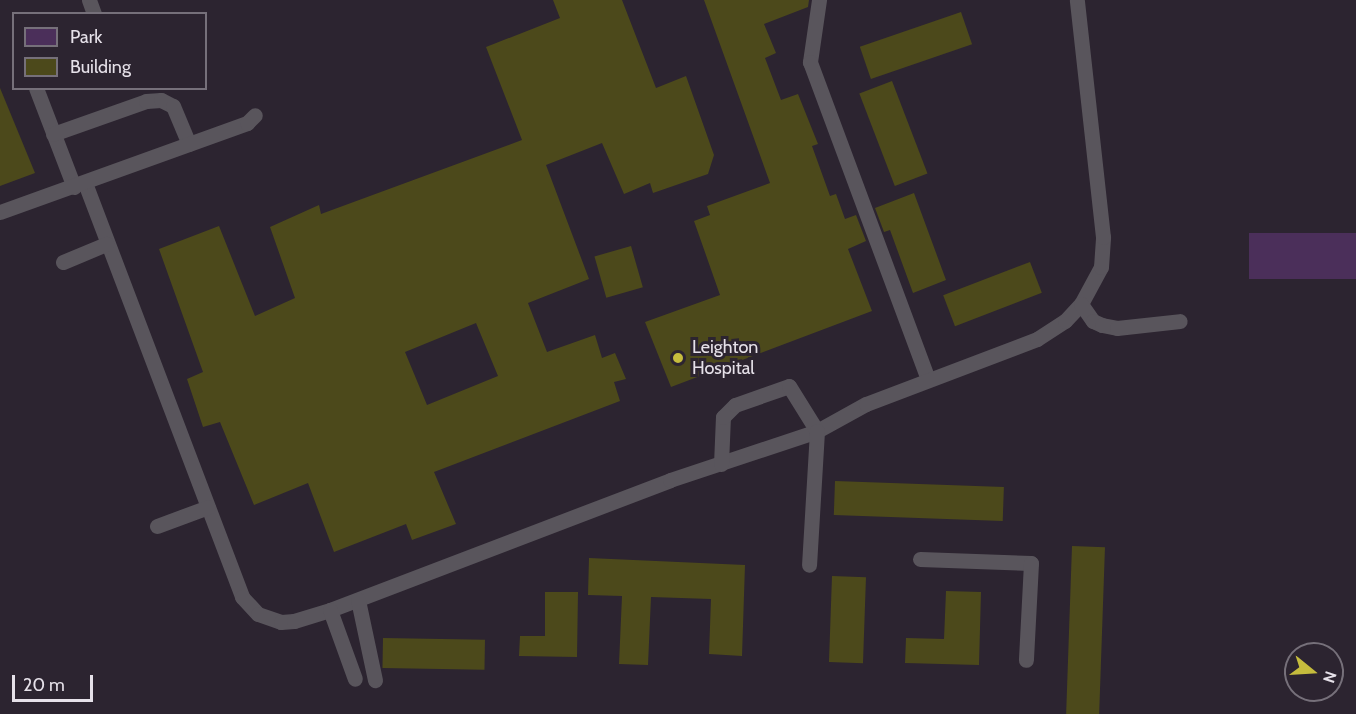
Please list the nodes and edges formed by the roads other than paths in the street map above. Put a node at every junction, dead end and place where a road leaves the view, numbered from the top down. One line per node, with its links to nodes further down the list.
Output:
1 (819, 0): 13 (lane)
2 (1077, 0): 11 (lane)
3 (37, 90): 5 (lane)
4 (253, 120): 6 (lane)
5 (53, 134): 6 (lane); 7 (lane)
6 (189, 144): 7 (lane)
7 (79, 185): 8 (lane); 9 (lane)
8 (0, 212)
9 (106, 244): 10 (lane); 16 (lane)
10 (63, 262)
11 (1081, 304): 12 (lane); 13 (lane)
12 (1180, 321)
13 (928, 379): 14 (lane)
14 (817, 431): 15 (lane); 15 (lane); 19 (lane)
15 (721, 465): 20 (lane)
16 (208, 507): 17 (lane); 21 (lane)
17 (157, 526)
18 (920, 559): 22 (lane)
19 (808, 565)
20 (358, 600): 21 (lane); 24 (lane)
21 (330, 610): 23 (lane)
22 (1026, 660)
23 (355, 679)
24 (375, 680)

